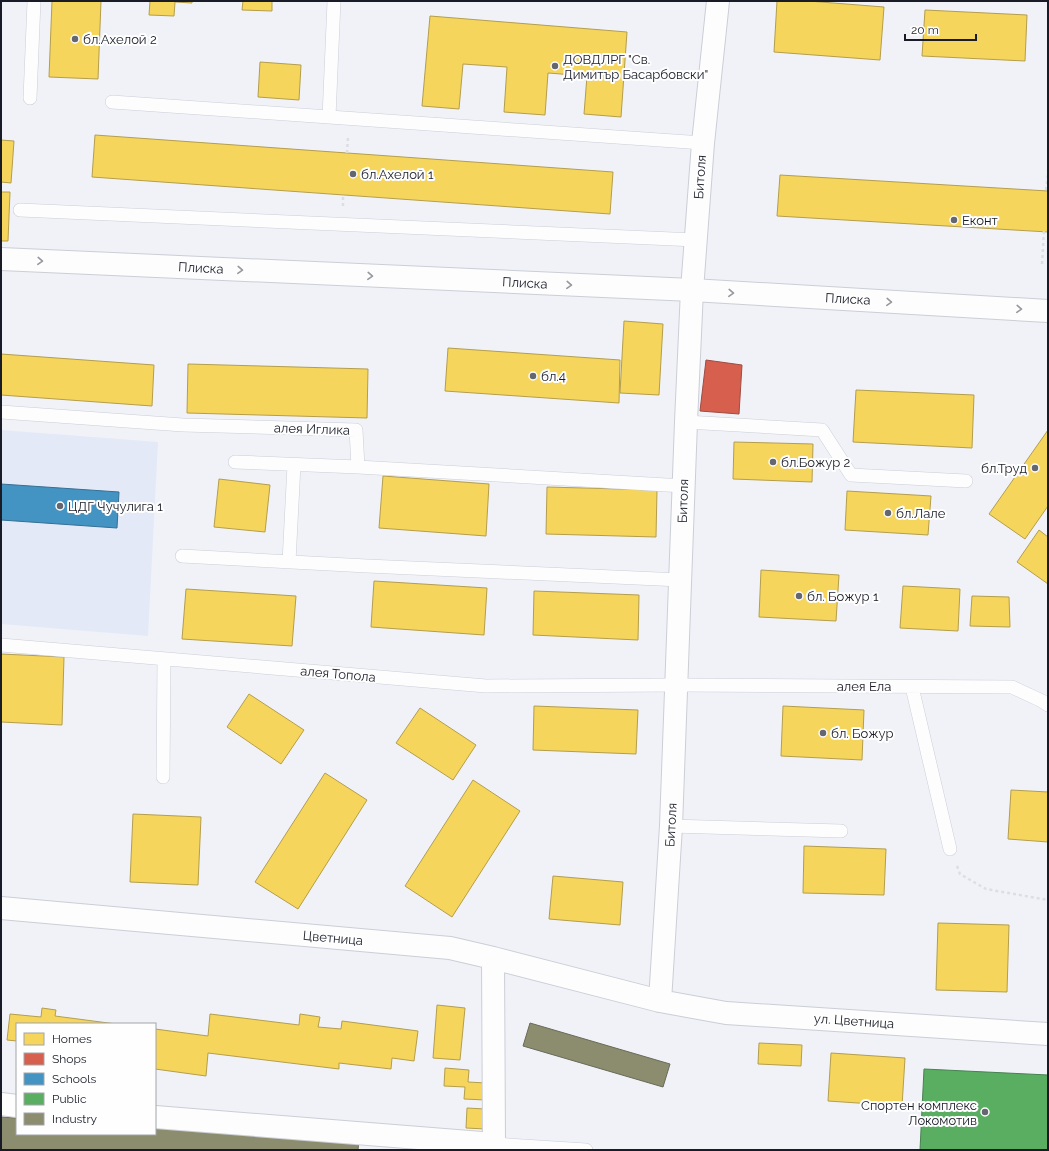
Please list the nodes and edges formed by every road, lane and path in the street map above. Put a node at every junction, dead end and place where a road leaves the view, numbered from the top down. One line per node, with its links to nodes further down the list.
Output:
1 (34, 1): 4 (lane)
2 (334, 1): 6 (lane)
3 (718, 1): 7 (street, Битоля)
4 (30, 98)
5 (112, 102): 6 (lane)
6 (329, 117): 7 (lane)
7 (703, 143): 12 (street, Битоля)
8 (1048, 175): 9 (path)
9 (1046, 190)
10 (20, 210): 12 (lane)
11 (1044, 231): 14 (path)
12 (696, 240): 15 (street, Битоля)
13 (1, 259): 15 (street, Плиска, one-way to 15)
14 (1042, 264)
15 (692, 290): 16 (street, Плиска, one-way to 16); 18 (street, Битоля)
16 (1048, 311)
17 (1, 412): 21 (lane, алея Иглика)
18 (686, 422): 22 (lane); 23 (street, Битоля)
19 (235, 462): 20 (lane)
20 (294, 465): 21 (lane); 25 (lane)
21 (358, 467): 23 (lane)
22 (966, 481)
23 (684, 486): 26 (street, Битоля)
24 (182, 556): 25 (lane)
25 (289, 562): 26 (lane)
26 (681, 580): 29 (street, Битоля)
27 (1, 645): 28 (lane, алея Топола)
28 (164, 660): 29 (lane, алея Топола); 32 (lane)
29 (677, 686): 30 (lane, алея Ела); 33 (street, Битоля)
30 (912, 686): 31 (lane, алея Ела); 35 (lane)
31 (1048, 705)
32 (163, 777)
33 (671, 826): 34 (lane); 39 (street, Битоля)
34 (841, 831)
35 (950, 849): 36 (path)
36 (1048, 900)
37 (1, 908): 38 (street, Цветница)
38 (493, 958): 39 (street, Цветница); 44 (street)
39 (660, 1001): 40 (street, ул. Цветница)
40 (1048, 1034)
41 (1, 1104): 42 (street)
42 (16, 1106)
43 (156, 1117): 44 (street)
44 (494, 1144): 45 (lane)
45 (586, 1150)

